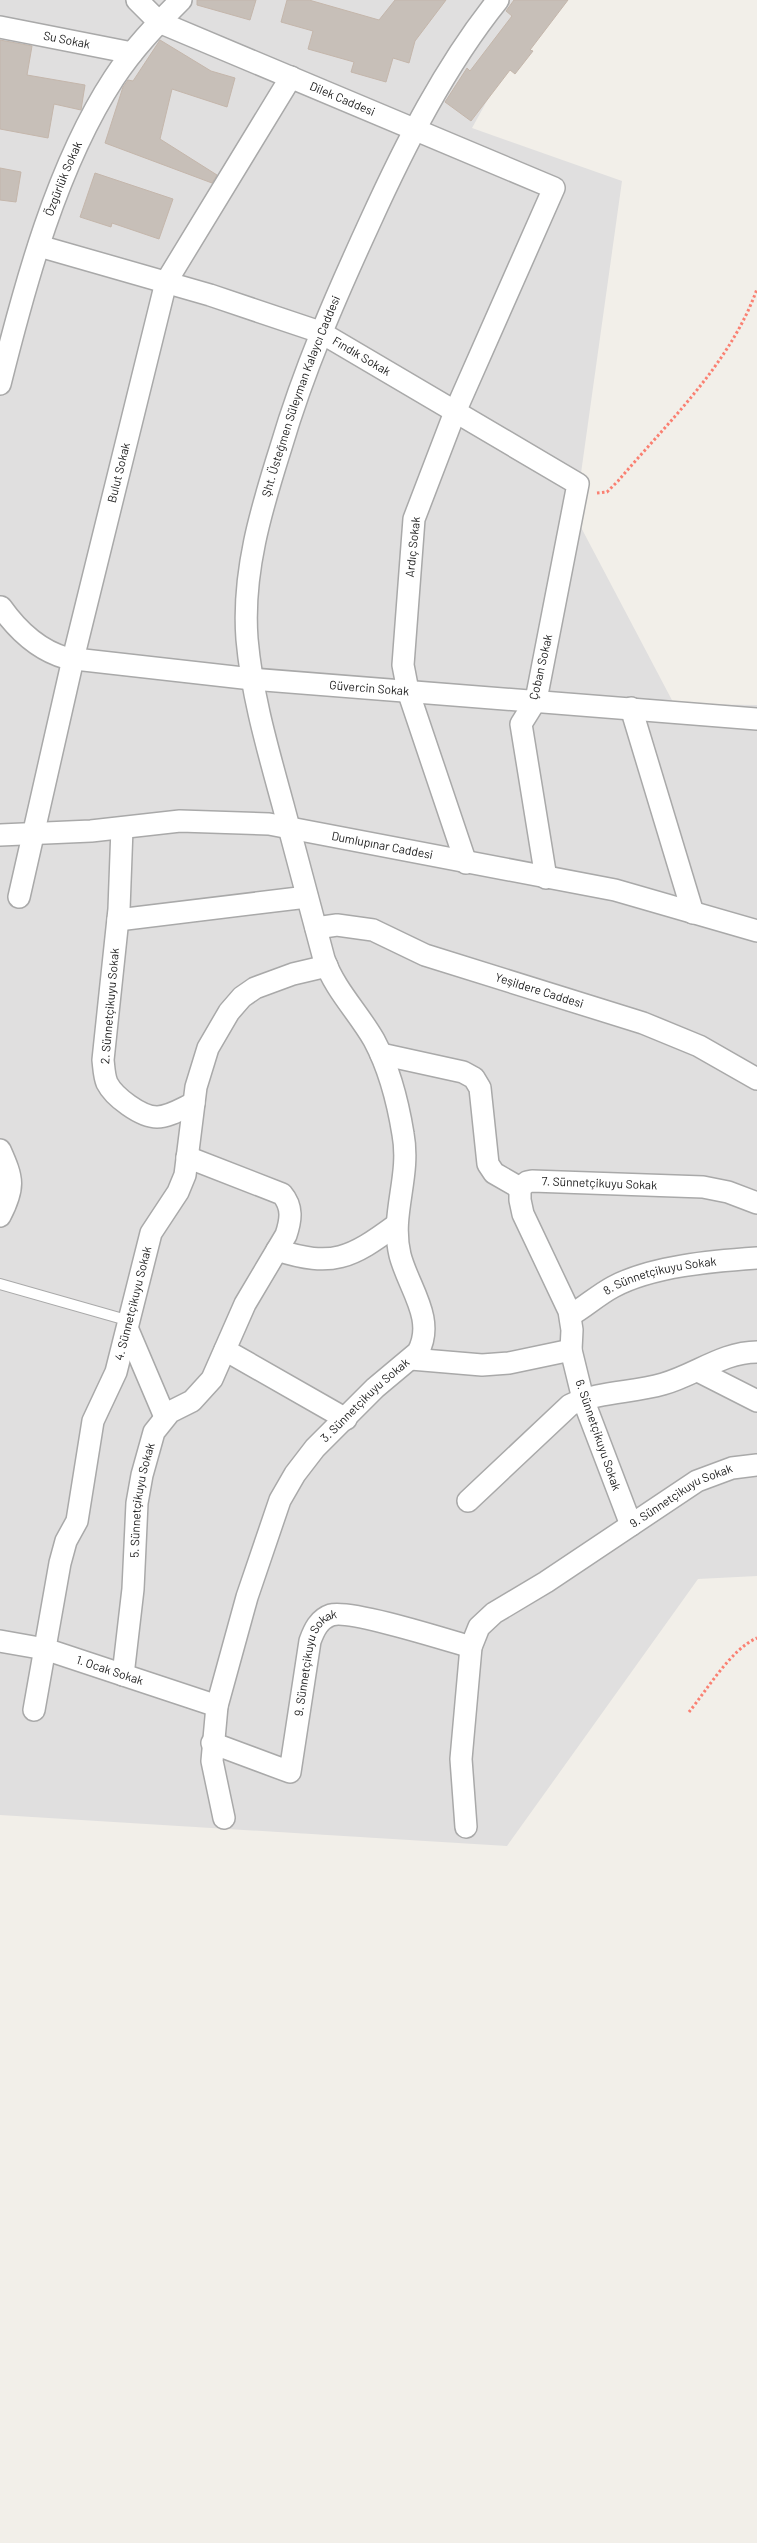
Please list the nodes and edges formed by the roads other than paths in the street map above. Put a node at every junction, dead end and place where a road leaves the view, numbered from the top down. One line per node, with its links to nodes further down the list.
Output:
1 (137, 0): 4 (street, Dilek Caddesi)
2 (181, 0): 4 (street, Özgürlük Sokak)
3 (495, 1): 8 (street, Şht. Üsteğmen Süleyman Kalaycı Caddesi)
4 (159, 22): 6 (street, Özgürlük Sokak); 7 (street, Dilek Caddesi)
5 (0, 27): 6 (street, Su Sokak)
6 (132, 53): 10 (street, Özgürlük Sokak)
7 (291, 77): 8 (street, Dilek Caddesi); 11 (street, Bulut Sokak)
8 (416, 130): 9 (street, Dilek Caddesi); 12 (street, Şht. Üsteğmen Süleyman Kalaycı Caddesi)
9 (554, 188): 14 (street, Ardıç Sokak)
10 (39, 246): 11 (street, Fındık Sokak); 13 (street, Özgürlük Sokak)
11 (166, 282): 12 (street, Fındık Sokak); 17 (street, Bulut Sokak)
12 (320, 332): 14 (street, Fındık Sokak); 18 (street, Şht. Üsteğmen Süleyman Kalaycı Caddesi)
13 (0, 384)
14 (455, 412): 15 (street, Fındık Sokak); 19 (street, Ardıç Sokak)
15 (578, 484): 20 (street, Çoban Sokak)
16 (0, 608): 17 (street, Güvercin Sokak)
17 (72, 659): 18 (street, Güvercin Sokak); 26 (street, Bulut Sokak)
18 (252, 679): 19 (street, Güvercin Sokak); 23 (street, Şht. Üsteğmen Süleyman Kalaycı Caddesi)
19 (408, 691): 20 (street, Güvercin Sokak); 27 (street, Ardıç Sokak)
20 (536, 700): 21 (street, Güvercin Sokak); 28 (street, Çoban Sokak)
21 (631, 708): 22 (street, Güvercin Sokak); 31 (street)
22 (757, 719)
23 (289, 827): 24 (street, Dumlupınar Caddesi); 27 (street, Dumlupınar Caddesi); 30 (street, Şht. Üsteğmen Süleyman Kalaycı Caddesi)
24 (122, 828): 26 (street, Dumlupınar Caddesi); 32 (street, 2. Sünnetçikuyu Sokak)
25 (0, 834): 26 (street, Dumlupınar Caddesi)
26 (33, 834): 29 (street, Bulut Sokak)
27 (466, 863): 28 (street, Dumlupınar Caddesi)
28 (546, 878): 31 (street, Dumlupınar Caddesi)
29 (19, 897)
30 (307, 897): 32 (street); 33 (street, 3. Sünnetçikuyu Sokak)
31 (693, 913): 34 (street, Dumlupınar Caddesi)
32 (118, 920): 38 (street, 2. Sünnetçikuyu Sokak)
33 (316, 928): 35 (street, 3. Sünnetçikuyu Sokak); 37 (street, Yeşildere Caddesi)
34 (757, 931)
35 (327, 966): 36 (street, 3. Sünnetçikuyu Sokak); 38 (street, 4. Sünnetçikuyu Sokak)
36 (381, 1054): 41 (street); 44 (street, 3. Sünnetçikuyu Sokak)
37 (757, 1079)
38 (194, 1103): 40 (street, 4. Sünnetçikuyu Sokak)
39 (0, 1150): 43 (street)
40 (187, 1157): 45 (street, 5. Sünnetçikuyu Sokak); 49 (street, 4. Sünnetçikuyu Sokak)
41 (520, 1188): 42 (street, 7. Sünnetçikuyu Sokak); 48 (street)
42 (757, 1203)
43 (0, 1216)
44 (396, 1225): 45 (street); 53 (street, 3. Sünnetçikuyu Sokak)
45 (277, 1250): 50 (street, 5. Sünnetçikuyu Sokak)
46 (757, 1258): 48 (street, 8. Sünnetçikuyu Sokak)
47 (0, 1284): 49 (lane)
48 (571, 1315): 51 (street, 6. Sünnetçikuyu Sokak)
49 (128, 1325): 57 (street); 64 (street, 4. Sünnetçikuyu Sokak)
50 (225, 1350): 57 (street, 5. Sünnetçikuyu Sokak); 58 (street)
51 (571, 1350): 53 (street); 55 (street, 6. Sünnetçikuyu Sokak)
52 (757, 1352): 54 (street)
53 (411, 1359): 58 (street, 3. Sünnetçikuyu Sokak)
54 (698, 1371): 55 (street); 56 (street)
55 (583, 1399): 60 (street); 61 (street, 6. Sünnetçikuyu Sokak)
56 (757, 1401)
57 (165, 1417): 65 (street, 5. Sünnetçikuyu Sokak)
58 (346, 1419): 66 (street, 3. Sünnetçikuyu Sokak)
59 (757, 1465): 61 (street, 9. Sünnetçikuyu Sokak)
60 (468, 1501)
61 (630, 1525): 63 (street, 9. Sünnetçikuyu Sokak)
62 (0, 1641): 64 (street, 1. Ocak Sokak)
63 (471, 1647): 68 (street, 9. Sünnetçikuyu Sokak); 70 (street, 9. Sünnetçikuyu Sokak)
64 (45, 1649): 65 (street, 1. Ocak Sokak); 67 (street, 4. Sünnetçikuyu Sokak)
65 (123, 1675): 66 (street, 1. Ocak Sokak)
66 (217, 1706): 68 (street, 3. Sünnetçikuyu Sokak)
67 (34, 1710)
68 (212, 1743): 69 (street, 3. Sünnetçikuyu Sokak)
69 (224, 1818)
70 (466, 1828)

